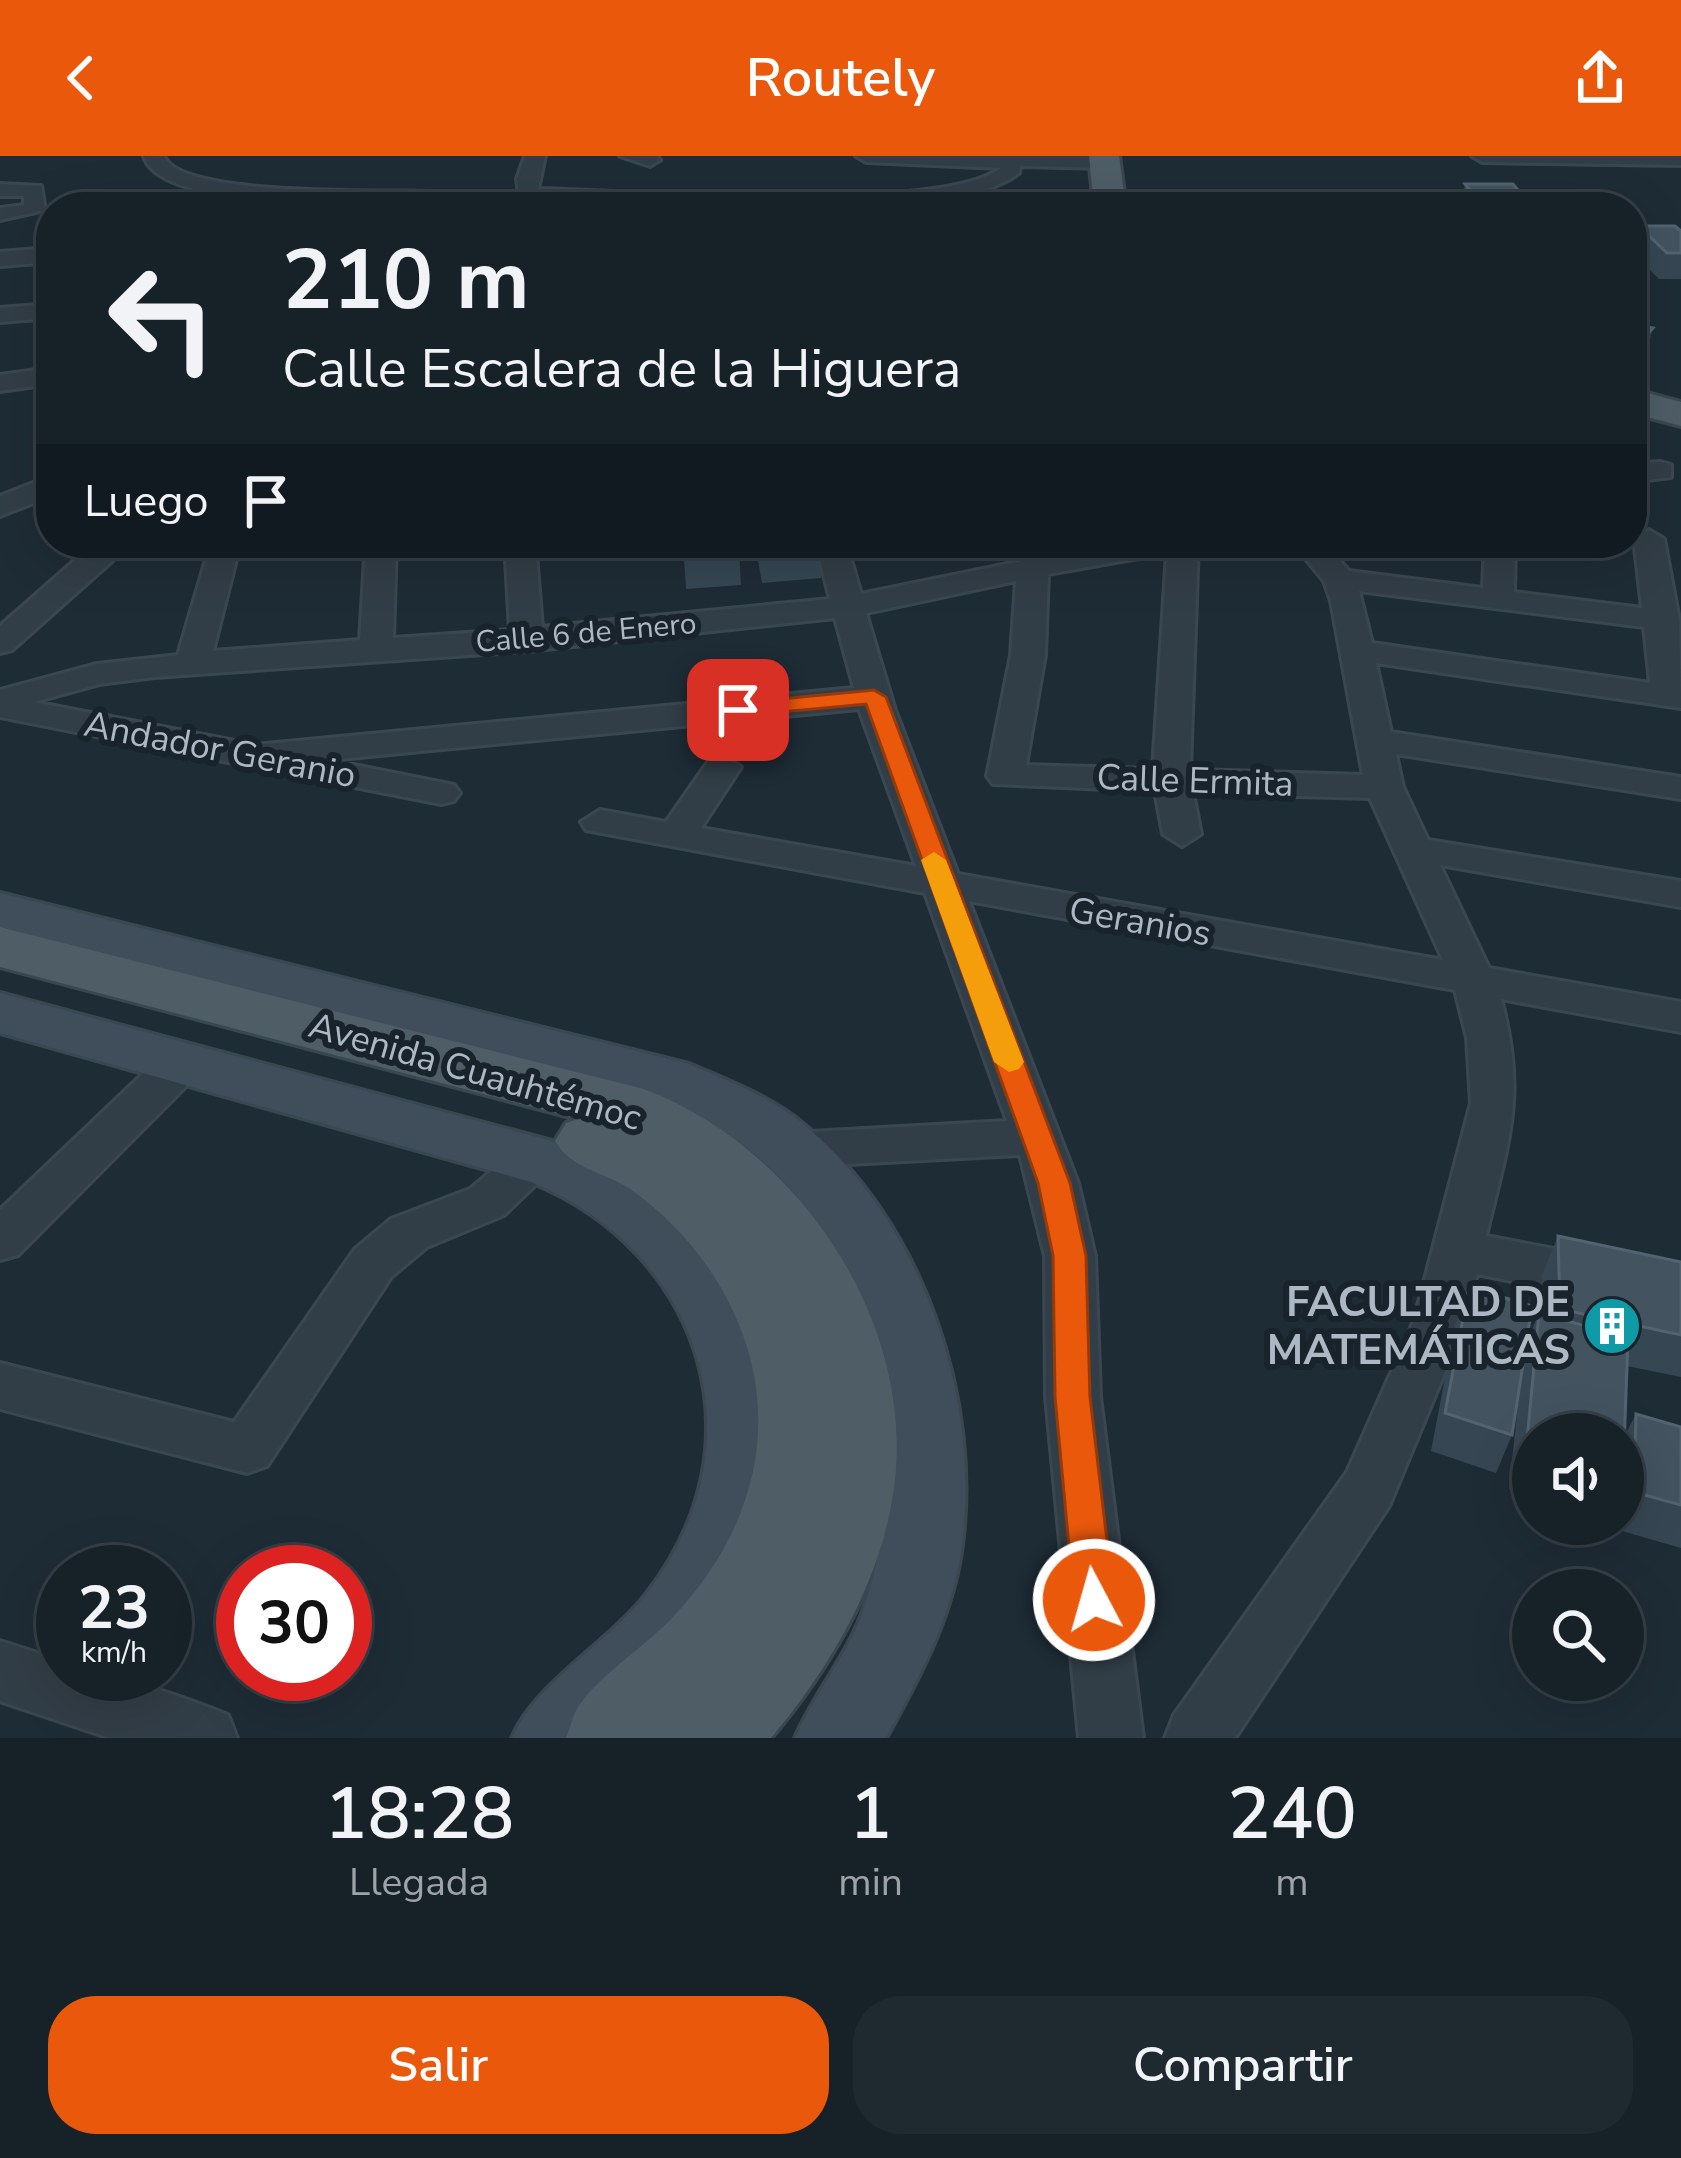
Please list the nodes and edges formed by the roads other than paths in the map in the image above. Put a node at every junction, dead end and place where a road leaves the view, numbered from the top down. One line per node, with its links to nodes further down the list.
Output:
1 (154, 156): 11 (street)
2 (535, 156): 13 (street)
3 (1482, 156): 4 (street)
4 (1564, 157): 7 (street)
5 (1006, 158): 6 (street); 8 (street); 14 (street)
6 (1112, 158): 15 (main road)
7 (1681, 159)
8 (861, 160)
9 (374, 173): 12 (street)
10 (0, 190): 16 (street)
11 (248, 192)
12 (260, 192)
13 (529, 192)
14 (976, 192)
15 (1120, 192)
16 (0, 214)
17 (36, 256): 18 (street)
18 (0, 260)
19 (36, 312): 20 (street)
20 (0, 315)
21 (36, 378): 22 (street)
22 (0, 383)
23 (36, 491): 24 (street)
24 (0, 507)
25 (1647, 538): 26 (street)
26 (1681, 553)
27 (96, 558): 43 (street)
28 (221, 558): 46 (street)
29 (380, 558): 44 (street)
30 (521, 558): 42 (street)
31 (836, 558): 40 (street)
32 (1075, 558): 37 (street, Calle 6 de Enero)
33 (1183, 558): 53 (street)
34 (1321, 558): 38 (street)
35 (1499, 558): 39 (street)
36 (1646, 558): 41 (street)
37 (1033, 565): 40 (street, Calle 6 de Enero); 53 (street, Calle Ermita)
38 (1339, 579): 39 (street); 45 (street)
39 (1498, 599): 41 (street)
40 (848, 607): 42 (street, Calle 6 de Enero); 47 (street)
41 (1663, 620): 48 (street)
42 (527, 641): 44 (street, Calle 6 de Enero)
43 (0, 643)
44 (376, 649): 46 (street, Calle 6 de Enero)
45 (1354, 650): 48 (street); 51 (street)
46 (193, 663): 49 (street, Calle 6 de Enero)
47 (874, 697): 50 (street); 60 (street)
48 (1675, 697)
49 (0, 704): 50 (street, Andador Geranio)
50 (256, 756): 55 (street, Andador Geranio)
51 (1379, 763): 53 (street, Calle Ermita); 54 (street, Calle Ermita); 59 (street)
52 (723, 767): 58 (street)
53 (1171, 779): 57 (street)
54 (1681, 788)
55 (441, 794)
56 (600, 822): 58 (street, Geranios)
57 (1182, 834)
58 (675, 838): 60 (street, Geranios)
59 (1413, 849): 61 (street); 65 (street)
60 (943, 886): 65 (street, Geranios); 71 (street)
61 (1681, 894)
62 (0, 910): 66 (street)
63 (0, 947): 69 (main road, Avenida Cuauhtémoc)
64 (0, 977): 81 (main road, Avenida Cuauhtémoc)
65 (1475, 983): 68 (street, Geranios); 75 (street)
66 (368, 1001): 69 (main road); 72 (street)
67 (0, 1013): 70 (street)
68 (1681, 1017)
69 (423, 1054): 82 (main road, Avenida Cuauhtémoc)
70 (186, 1059): 73 (street); 74 (street)
71 (1038, 1137): 72 (street); 84 (street)
72 (792, 1150): 83 (street)
73 (537, 1160): 77 (street); 80 (street)
74 (0, 1241)
75 (1457, 1250): 76 (street); 85 (street)
76 (1681, 1294)
77 (0, 1386)
78 (0, 1671): 79 (street)
79 (205, 1738)
80 (556, 1738)
81 (614, 1738)
82 (707, 1738)
83 (838, 1738)
84 (1111, 1738)
85 (1196, 1738)

